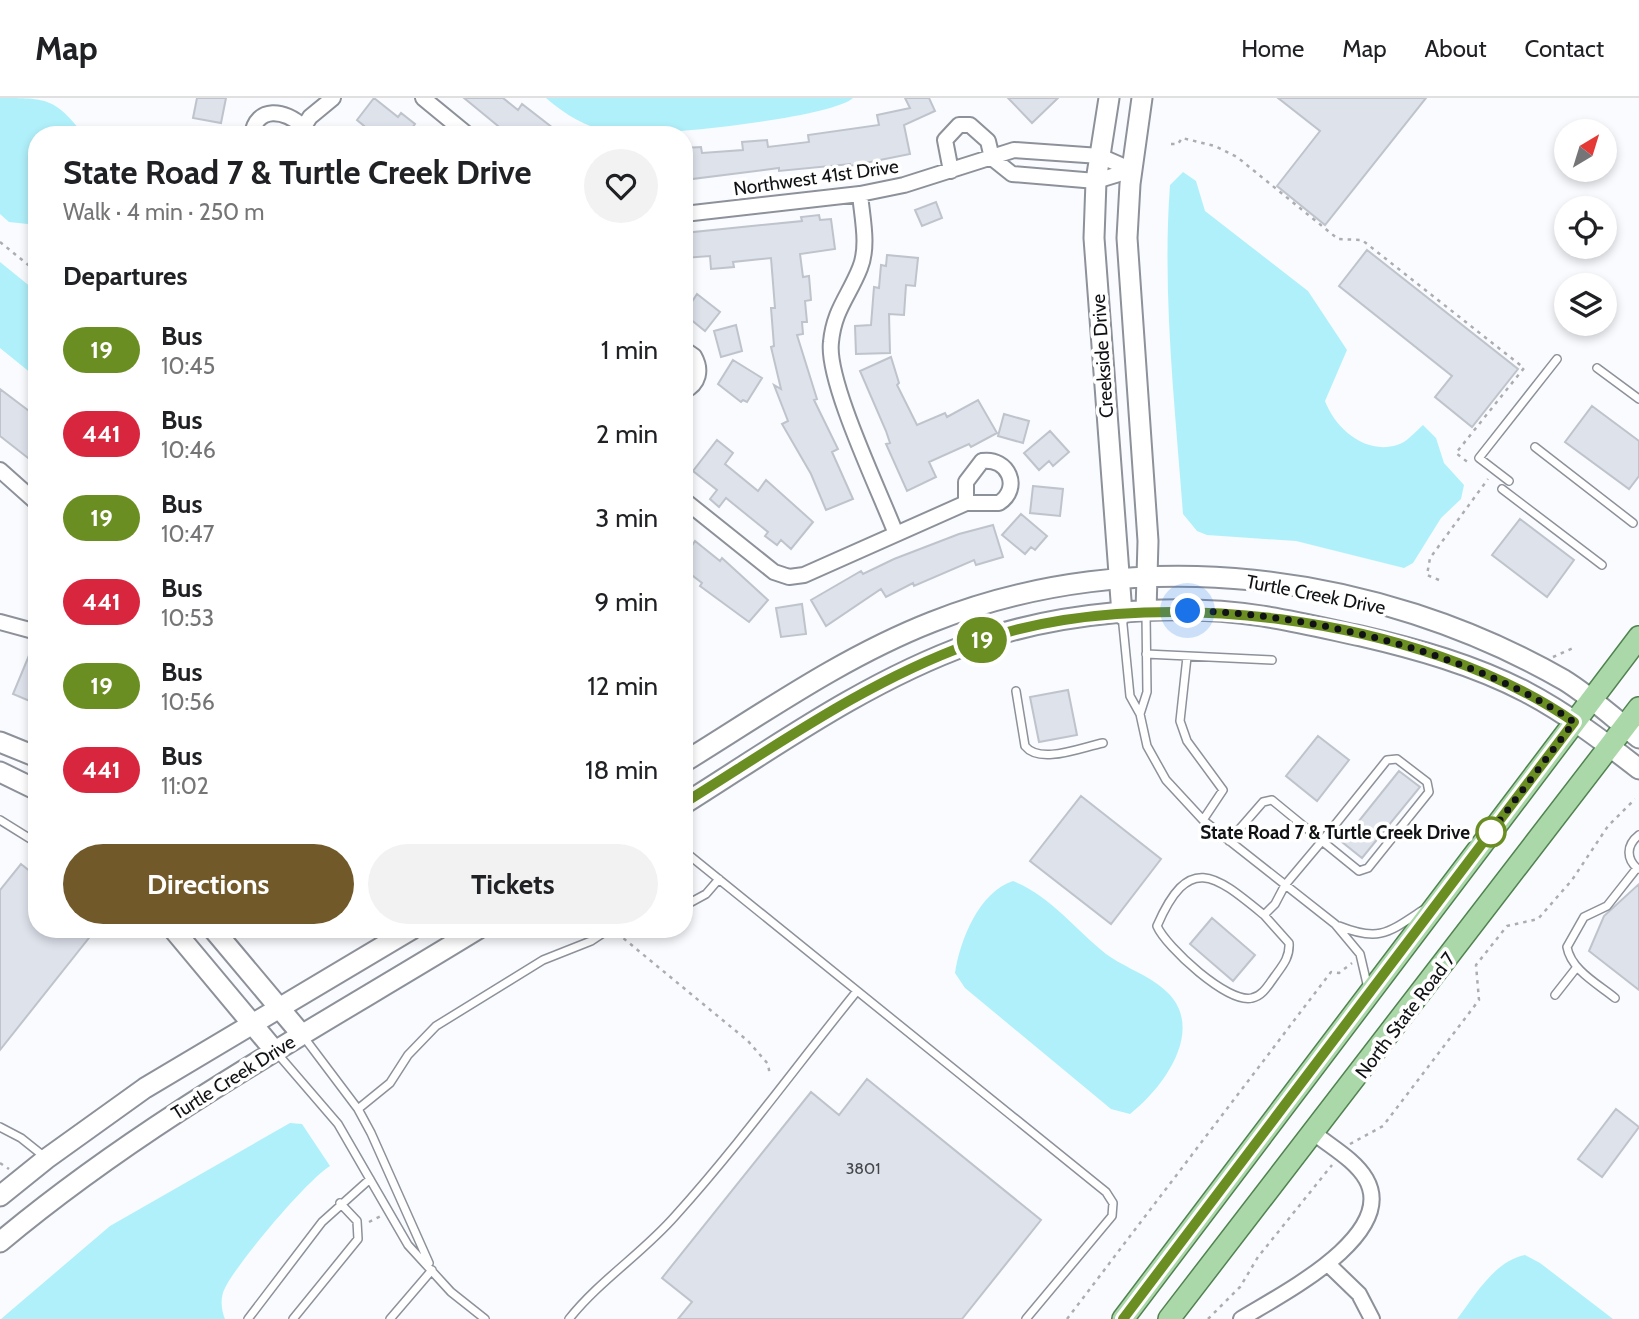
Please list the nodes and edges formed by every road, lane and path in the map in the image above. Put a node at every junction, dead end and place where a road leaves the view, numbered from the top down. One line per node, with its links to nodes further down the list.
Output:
1 (333, 98): 7 (street)
2 (423, 98): 8 (street)
3 (1109, 98): 11 (street, Creekside Drive)
4 (1142, 98): 13 (street, Creekside Drive)
5 (254, 126): 6 (street)
6 (298, 126)
7 (305, 126)
8 (457, 126)
9 (1171, 144): 28 (path)
10 (1041, 152): 11 (street, Northwest 41st Drive); 12 (street, Northwest 41st Drive); 15 (street)
11 (1100, 156): 13 (street, Northwest 41st Drive); 16 (street, Creekside Drive)
12 (992, 158): 14 (street, Northwest 41st Drive); 14 (street); 15 (street)
13 (1132, 170): 16 (street); 38 (street, Creekside Drive)
14 (951, 171): 17 (street, Northwest 41st Drive)
15 (1038, 176): 16 (street)
16 (1097, 181): 39 (street, Creekside Drive)
17 (860, 194): 18 (street, Northwest 41st Drive); 36 (street)
18 (693, 213)
19 (0, 242): 20 (path)
20 (28, 265)
21 (693, 355): 24 (street)
22 (1558, 359): 30 (lane)
23 (1597, 368): 25 (lane)
24 (693, 386)
25 (1639, 399)
26 (1535, 447): 35 (lane)
27 (0, 470): 32 (street)
28 (1477, 470)
29 (1488, 478): 40 (path)
30 (1509, 481)
31 (1502, 489): 37 (lane)
32 (28, 495)
33 (966, 503): 36 (street)
34 (693, 507): 36 (street)
35 (1633, 523)
36 (896, 534)
37 (1602, 565)
38 (1147, 575): 39 (street, Turtle Creek Drive); 41 (street, Creekside Drive); 50 (street, Turtle Creek Drive)
39 (1118, 579): 42 (street, Creekside Drive); 59 (street, Turtle Creek Drive)
40 (1439, 580)
41 (1146, 611): 42 (street, Turtle Creek Drive); 46 (lane); 53 (street, Turtle Creek Drive)
42 (1122, 614): 52 (lane); 63 (street, Turtle Creek Drive)
43 (0, 622): 44 (street)
44 (28, 630)
45 (1639, 637): 50 (main road)
46 (1146, 654): 47 (lane); 52 (lane)
47 (1187, 657): 48 (lane); 66 (lane)
48 (1272, 660)
49 (1016, 691): 56 (lane)
50 (1591, 701): 53 (main road); 54 (street, Turtle Creek Drive)
51 (1639, 708): 54 (main road, North State Road 7)
52 (1140, 714): 66 (lane)
53 (1574, 722): 57 (street, Turtle Creek Drive); 75 (main road)
54 (1632, 733): 57 (main road, North State Road 7)
55 (0, 742): 58 (street)
56 (1103, 743)
57 (1610, 747): 60 (street, Turtle Creek Drive); 98 (main road, North State Road 7)
58 (28, 754)
59 (693, 756)
60 (1639, 769)
61 (0, 772): 62 (street)
62 (28, 786)
63 (693, 798)
64 (1635, 799): 99 (path)
65 (0, 820): 68 (lane)
66 (1203, 820): 69 (lane)
67 (1639, 835): 72 (lane)
68 (28, 837)
69 (1229, 841): 70 (lane); 74 (lane)
70 (1322, 841): 70 (lane); 74 (lane)
71 (693, 858): 73 (lane)
72 (1638, 869): 86 (lane)
73 (719, 879): 76 (lane); 87 (lane)
74 (1285, 885): 77 (lane); 78 (lane)
75 (1440, 900): 78 (lane); 88 (main road)
76 (693, 901)
77 (1264, 915): 77 (lane)
78 (1335, 924): 88 (lane)
79 (180, 938): 92 (street)
80 (221, 938): 91 (street)
81 (397, 938): 91 (street, Turtle Creek Drive)
82 (463, 938): 93 (street, Turtle Creek Drive)
83 (596, 938): 96 (lane)
84 (620, 938): 95 (path)
85 (1355, 960): 118 (path)
86 (1577, 967): 89 (lane); 90 (lane)
87 (857, 991): 116 (lane); 117 (lane)
88 (1369, 993): 119 (main road)
89 (1555, 995)
90 (1615, 998)
91 (280, 1008): 92 (street, Turtle Creek Drive); 93 (street)
92 (252, 1026): 94 (street); 100 (street, Turtle Creek Drive)
93 (302, 1035): 94 (street, Turtle Creek Drive); 96 (lane)
94 (274, 1049): 103 (lane); 105 (street, Turtle Creek Drive)
95 (770, 1076)
96 (358, 1109): 111 (lane)
97 (0, 1127): 100 (lane)
98 (1314, 1133): 99 (street); 120 (main road, North State Road 7)
99 (1341, 1154): 110 (street); 121 (path)
100 (46, 1159): 104 (street, Turtle Creek Drive); 105 (street)
101 (0, 1163): 102 (path)
102 (9, 1169)
103 (370, 1179): 106 (lane); 111 (lane)
104 (0, 1196)
105 (48, 1201): 109 (street, Turtle Creek Drive)
106 (340, 1203): 112 (lane); 113 (lane)
107 (381, 1216): 108 (path)
108 (369, 1222)
109 (0, 1242)
110 (1329, 1265): 122 (street); 123 (street)
111 (432, 1270): 114 (lane); 115 (lane)
112 (248, 1319)
113 (293, 1319)
114 (390, 1319)
115 (485, 1319)
116 (569, 1319)
117 (1027, 1319)
118 (1067, 1319)
119 (1123, 1319)
120 (1169, 1319)
121 (1208, 1319)
122 (1241, 1319)
123 (1372, 1319)

